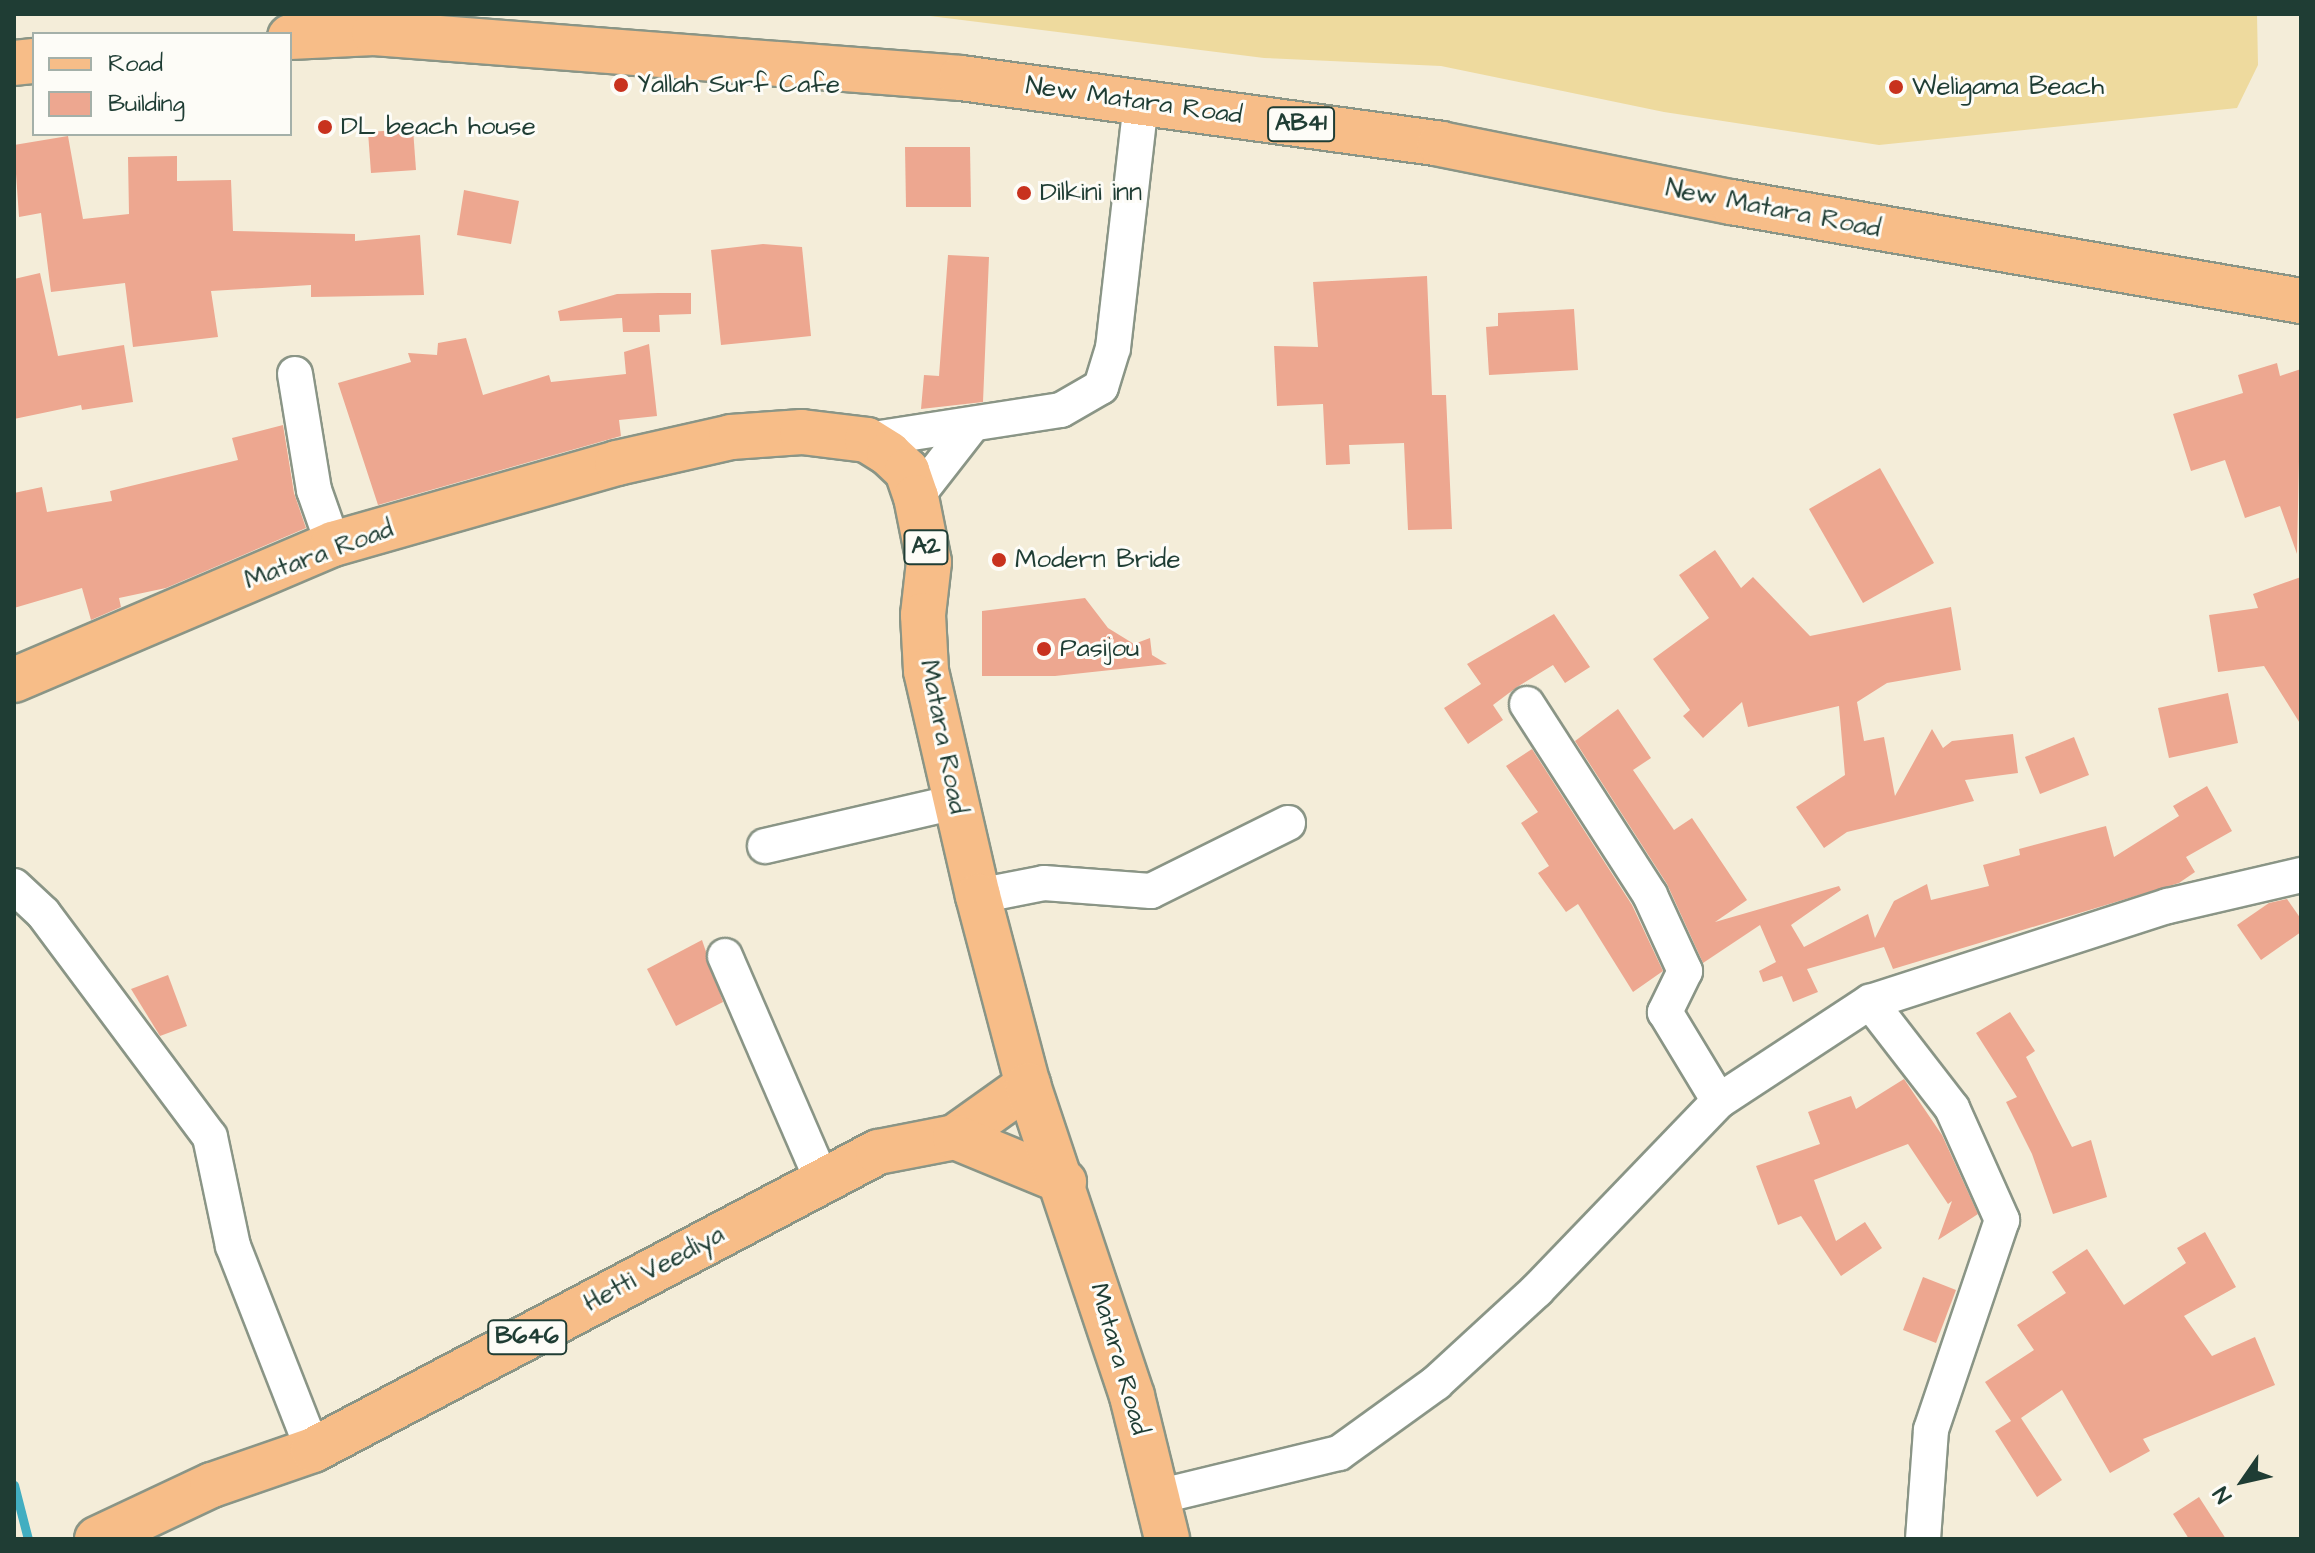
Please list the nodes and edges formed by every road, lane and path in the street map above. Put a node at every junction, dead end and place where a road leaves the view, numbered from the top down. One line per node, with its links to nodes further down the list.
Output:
1 (292, 37): 2 (main road, New Matara Road / AB41)
2 (1141, 102): 3 (main road, New Matara Road / AB41); 5 (street)
3 (2301, 301)
4 (295, 374): 8 (street)
5 (970, 428): 6 (street); 7 (street)
6 (867, 440): 7 (main road, Matara Road / A2); 8 (main road, Matara Road)
7 (916, 497): 11 (main road, Matara Road / A2)
8 (333, 544): 9 (main road, Matara Road)
9 (14, 680)
10 (1527, 704): 20 (street)
11 (955, 802): 13 (street); 16 (main road, Matara Road / A2)
12 (1288, 823): 16 (street)
13 (765, 846)
14 (2300, 876): 18 (street)
15 (14, 886): 24 (street)
16 (978, 896): 19 (main road, Matara Road / A2)
17 (725, 956): 22 (street)
18 (1870, 1002): 20 (street); 28 (street)
19 (1028, 1085): 21 (main road, Hetti Veediya / B646); 23 (main road, Matara Road / A2)
20 (1719, 1101): 25 (street)
21 (955, 1137): 22 (main road, Hetti Veediya / B646); 23 (main road, Hetti Veediya / B646)
22 (821, 1178): 24 (main road, Hetti Veediya / B646)
23 (1064, 1182): 25 (main road, Matara Road / A2)
24 (313, 1450): 26 (main road, Hetti Veediya / B646)
25 (1157, 1497): 27 (main road, Matara Road / A2)
26 (97, 1539)
27 (1167, 1539)
28 (1923, 1539)

